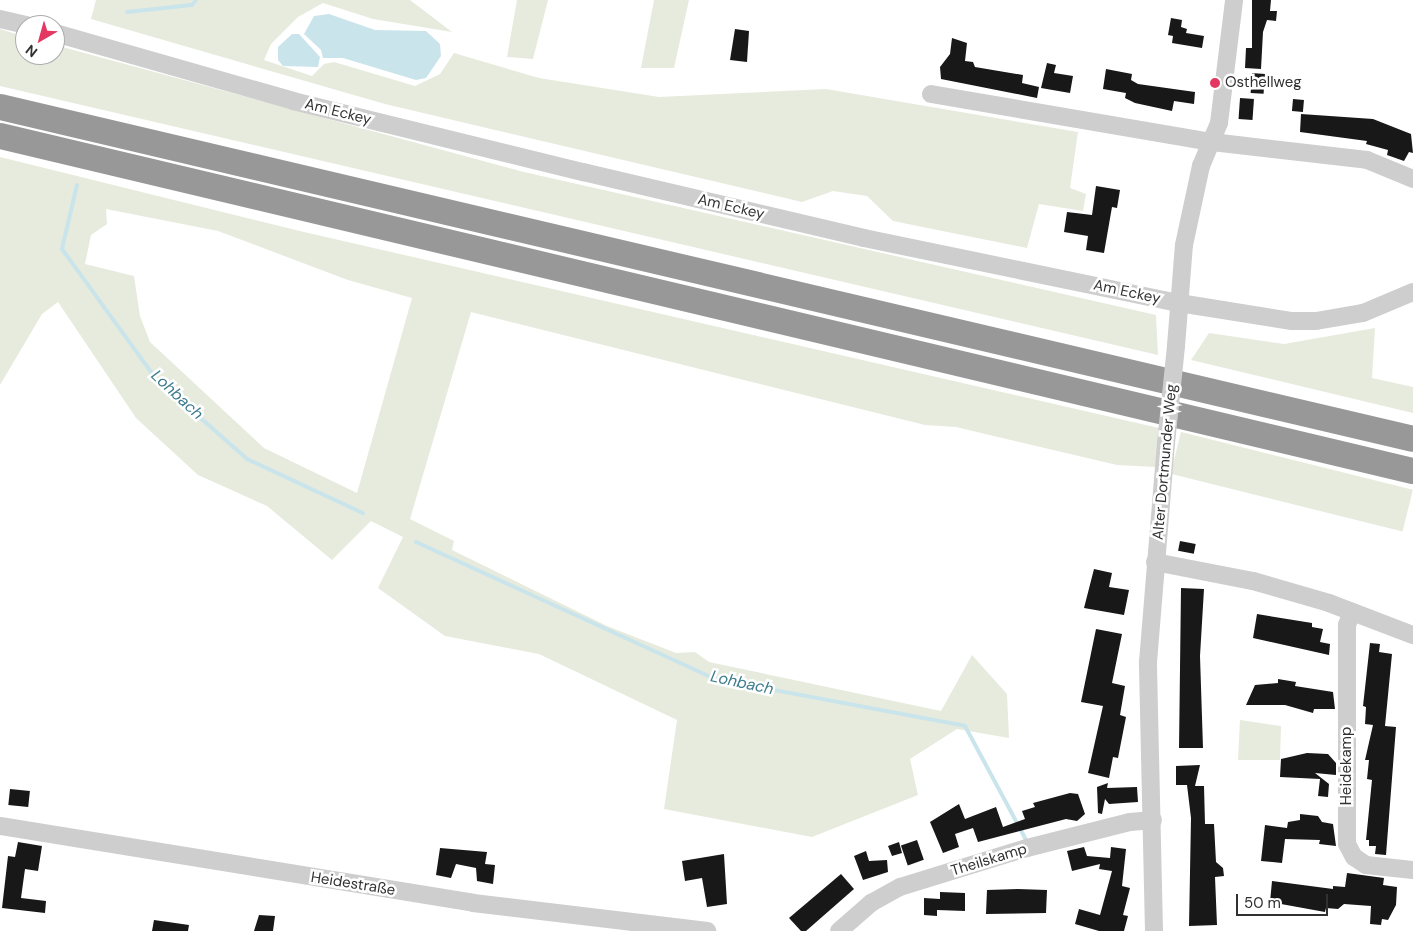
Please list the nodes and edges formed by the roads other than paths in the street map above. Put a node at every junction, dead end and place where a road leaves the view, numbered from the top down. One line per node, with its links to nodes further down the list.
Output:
1 (1234, 0): 10 (street, Alter Dortmunder Weg)
2 (0, 12): 4 (street)
3 (0, 19): 5 (street)
4 (15, 20)
5 (15, 22)
6 (65, 36): 13 (street, Am Eckey)
7 (931, 94): 10 (street)
8 (0, 107): 14 (highway)
9 (0, 136): 15 (highway)
10 (1212, 142): 11 (street); 13 (street, Alter Dortmunder Weg)
11 (1413, 178)
12 (1413, 292): 13 (street, Am Eckey)
13 (1179, 303): 16 (street, Alter Dortmunder Weg, bridge)
14 (1413, 439)
15 (1413, 471)
16 (1155, 562): 17 (street); 19 (street, Alter Dortmunder Weg)
17 (1352, 612): 18 (street); 21 (street, Heidekamp)
18 (1413, 635)
19 (1153, 820): 23 (street, Theilskamp); 24 (street, Alter Dortmunder Weg)
20 (0, 826): 22 (street, Heidestraße)
21 (1413, 870)
22 (707, 931)
23 (839, 931)
24 (1154, 931)

